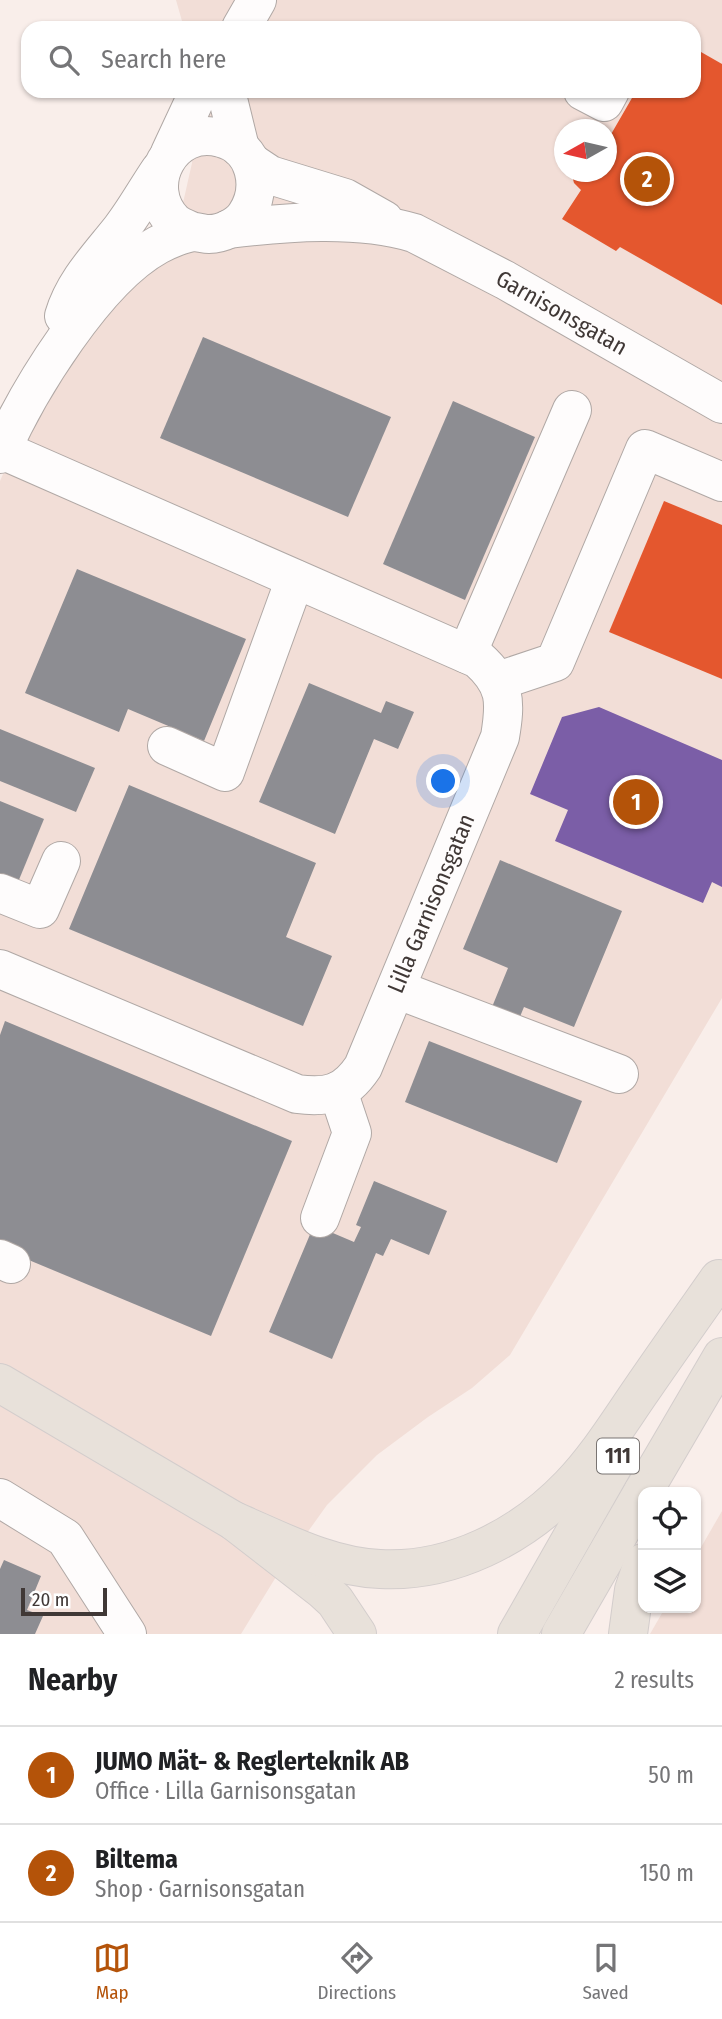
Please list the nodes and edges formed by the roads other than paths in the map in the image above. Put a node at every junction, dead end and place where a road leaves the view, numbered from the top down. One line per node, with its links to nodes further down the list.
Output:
1 (257, 0): 2 (street)
2 (245, 21)
3 (196, 98): 6 (street)
4 (228, 98): 5 (street)
5 (246, 155): 6 (street, Garnisonsgatan); 7 (street, Garnisonsgatan); 8 (street, Garnisonsgatan)
6 (165, 161): 8 (street); 9 (street, Garnisonsgatan)
7 (398, 228): 8 (street, Garnisonsgatan); 10 (street, Garnisonsgatan)
8 (211, 231): 9 (street, Garnisonsgatan)
9 (50, 362): 12 (street, Garnisonsgatan)
10 (722, 404)
11 (572, 411): 15 (street)
12 (1, 452): 14 (street)
13 (722, 482): 16 (street)
14 (295, 579): 15 (street); 17 (street)
15 (467, 654): 16 (street)
16 (498, 681): 21 (street, Lilla Garnisonsgatan)
17 (167, 746)
18 (61, 860): 19 (street)
19 (0, 893)
20 (0, 970): 23 (street)
21 (396, 989): 22 (street); 23 (street, Lilla Garnisonsgatan)
22 (619, 1074)
23 (338, 1091): 24 (street)
24 (320, 1217)
25 (721, 1276): 33 (main road); 37 (main road, 111)
26 (722, 1357): 29 (main road, 111)
27 (0, 1383): 33 (main road)
28 (722, 1385): 30 (main road)
29 (646, 1487)
30 (672, 1487)
31 (0, 1498): 35 (street)
32 (638, 1501): 38 (main road, 111)
33 (234, 1521): 36 (main road)
34 (638, 1578): 39 (main road)
35 (127, 1634)
36 (357, 1634)
37 (517, 1634)
38 (561, 1634)
39 (628, 1634)

